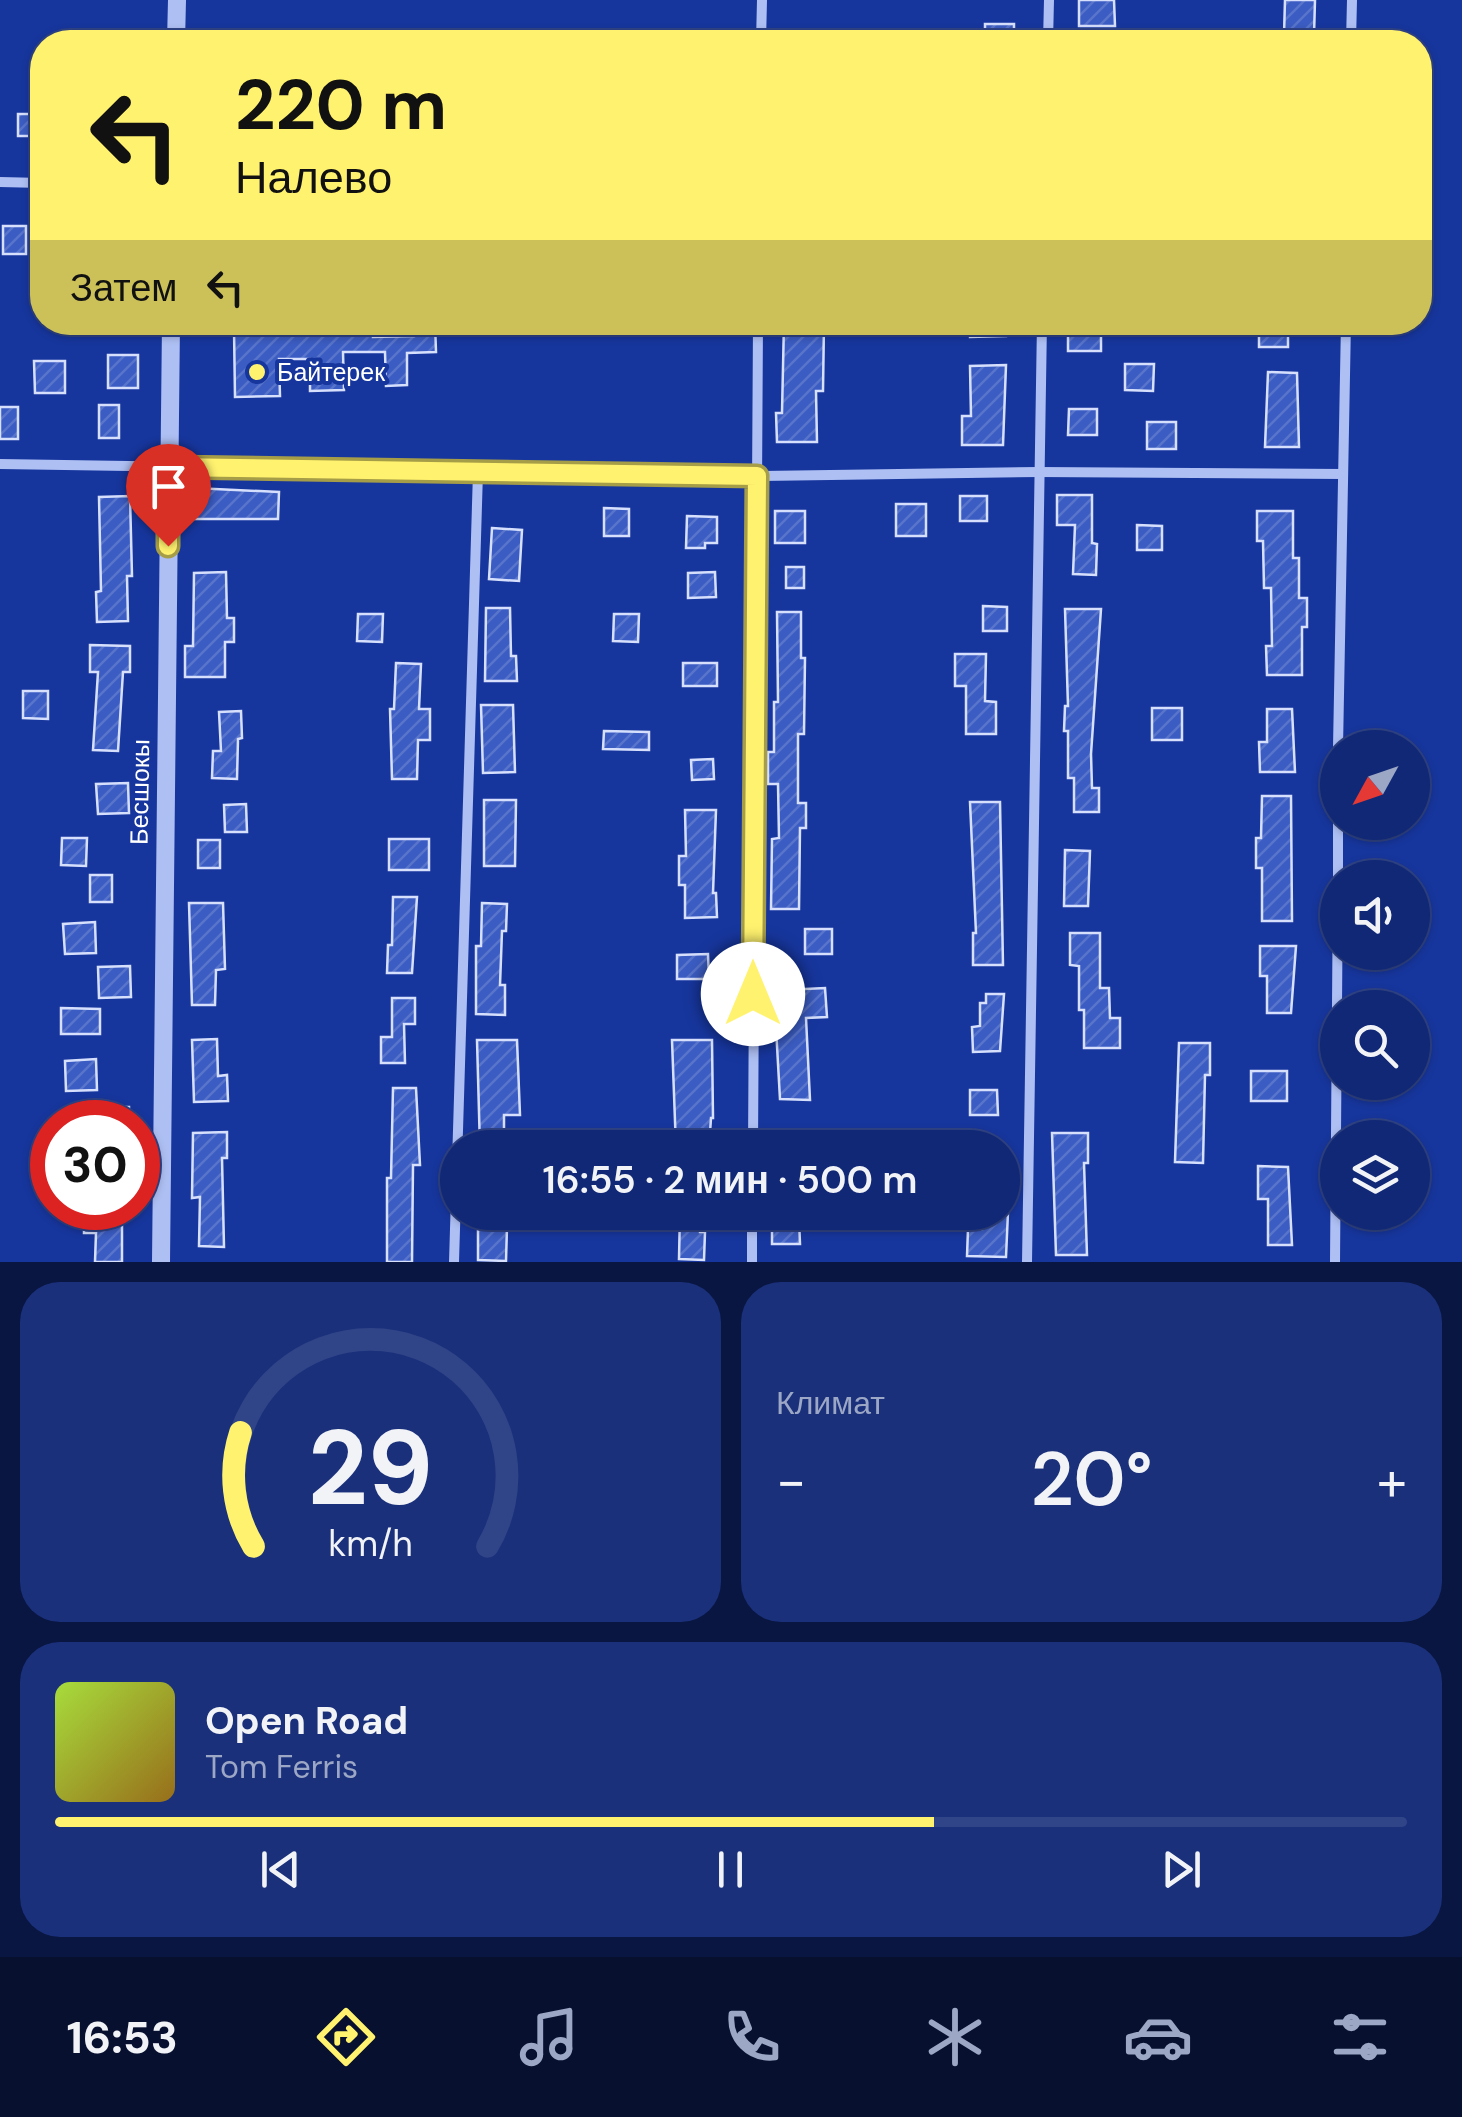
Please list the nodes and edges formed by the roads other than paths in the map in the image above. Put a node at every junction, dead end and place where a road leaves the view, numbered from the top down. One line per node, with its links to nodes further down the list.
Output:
1 (177, 0): 5 (street)
2 (762, 0): 6 (street)
3 (1049, 0): 7 (street)
4 (1352, 0): 8 (street)
5 (176, 30)
6 (762, 30)
7 (1048, 30)
8 (1351, 30)
9 (0, 182): 10 (street)
10 (30, 182)
11 (171, 335): 16 (street, Бесшокы)
12 (758, 335): 20 (street)
13 (1042, 335): 18 (street)
14 (1346, 335): 19 (street)
15 (0, 464): 16 (street)
16 (168, 467): 17 (street); 25 (street, Бесшокы)
17 (478, 472): 20 (street); 26 (street)
18 (1040, 472): 19 (street); 20 (street); 28 (street)
19 (1343, 474): 21 (street)
20 (757, 476): 23 (street)
21 (1338, 730)
22 (1337, 970): 29 (street)
23 (752, 1130)
24 (752, 1230): 27 (street)
25 (161, 1262)
26 (454, 1262)
27 (752, 1262)
28 (1027, 1262)
29 (1335, 1262)

